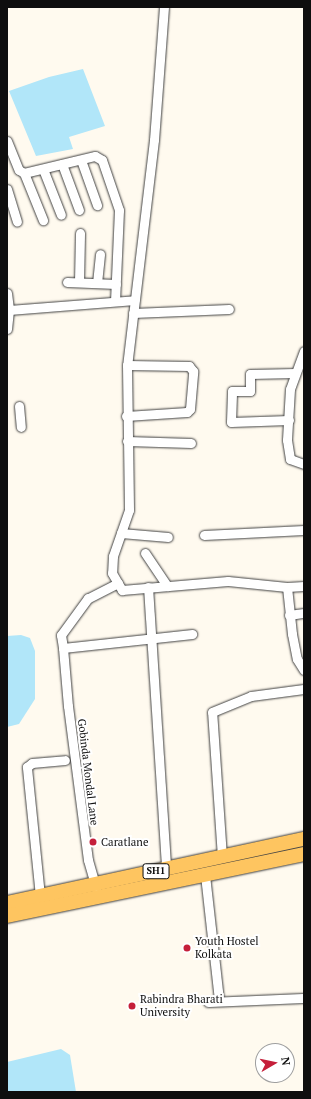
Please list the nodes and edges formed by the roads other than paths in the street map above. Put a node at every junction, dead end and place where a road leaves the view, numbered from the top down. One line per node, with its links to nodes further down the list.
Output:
1 (164, 7): 21 (street)
2 (7, 141): 3 (street)
3 (10, 160): 7 (street)
4 (81, 160): 5 (street); 9 (street); 19 (street)
5 (62, 164): 6 (street); 10 (street)
6 (43, 169): 7 (street); 11 (street)
7 (24, 173): 12 (street)
8 (7, 189): 13 (street)
9 (97, 205)
10 (79, 210)
11 (61, 215)
12 (43, 220)
13 (17, 222)
14 (80, 233): 17 (street)
15 (100, 254): 18 (street)
16 (67, 282): 17 (street)
17 (79, 282): 18 (street)
18 (97, 283): 19 (street)
19 (116, 284): 22 (street)
20 (7, 293): 24 (street)
21 (135, 300): 22 (street); 25 (street)
22 (115, 301): 24 (street)
23 (229, 309): 25 (street)
24 (9, 310): 26 (street)
25 (133, 313): 28 (street)
26 (7, 329)
27 (304, 351): 29 (street)
28 (127, 365): 31 (street); 31 (street)
29 (295, 373): 32 (street); 32 (street)
30 (19, 406): 33 (street)
31 (126, 416): 34 (street)
32 (289, 420): 36 (street)
33 (21, 427)
34 (127, 441): 35 (street); 38 (street)
35 (191, 443)
36 (304, 464)
37 (304, 530): 39 (street)
38 (121, 533): 40 (street); 42 (street)
39 (204, 535)
40 (168, 537)
41 (145, 553): 43 (street)
42 (118, 583): 45 (street); 51 (street, Gobinda Mondal Lane)
43 (167, 586): 45 (street); 46 (street)
44 (304, 586): 46 (street)
45 (148, 587): 50 (street)
46 (287, 587): 48 (street)
47 (304, 614): 48 (street)
48 (290, 615): 52 (street)
49 (192, 634): 50 (street)
50 (152, 638): 51 (street); 58 (street)
51 (63, 648): 60 (street, Gobinda Mondal Lane)
52 (304, 670)
53 (304, 689): 57 (street)
54 (65, 760): 61 (street)
55 (304, 839): 57 (main road, SH1)
56 (304, 854): 59 (main road, SH1)
57 (222, 857): 58 (main road, SH1)
58 (166, 869): 60 (main road, SH1)
59 (205, 875): 60 (main road, SH1); 65 (street)
60 (96, 890): 61 (main road, SH1); 63 (main road, SH1)
61 (40, 896): 62 (main road, SH1)
62 (7, 903)
63 (7, 916)
64 (304, 998): 65 (street)
65 (219, 1000): 66 (street)
66 (208, 1002)

